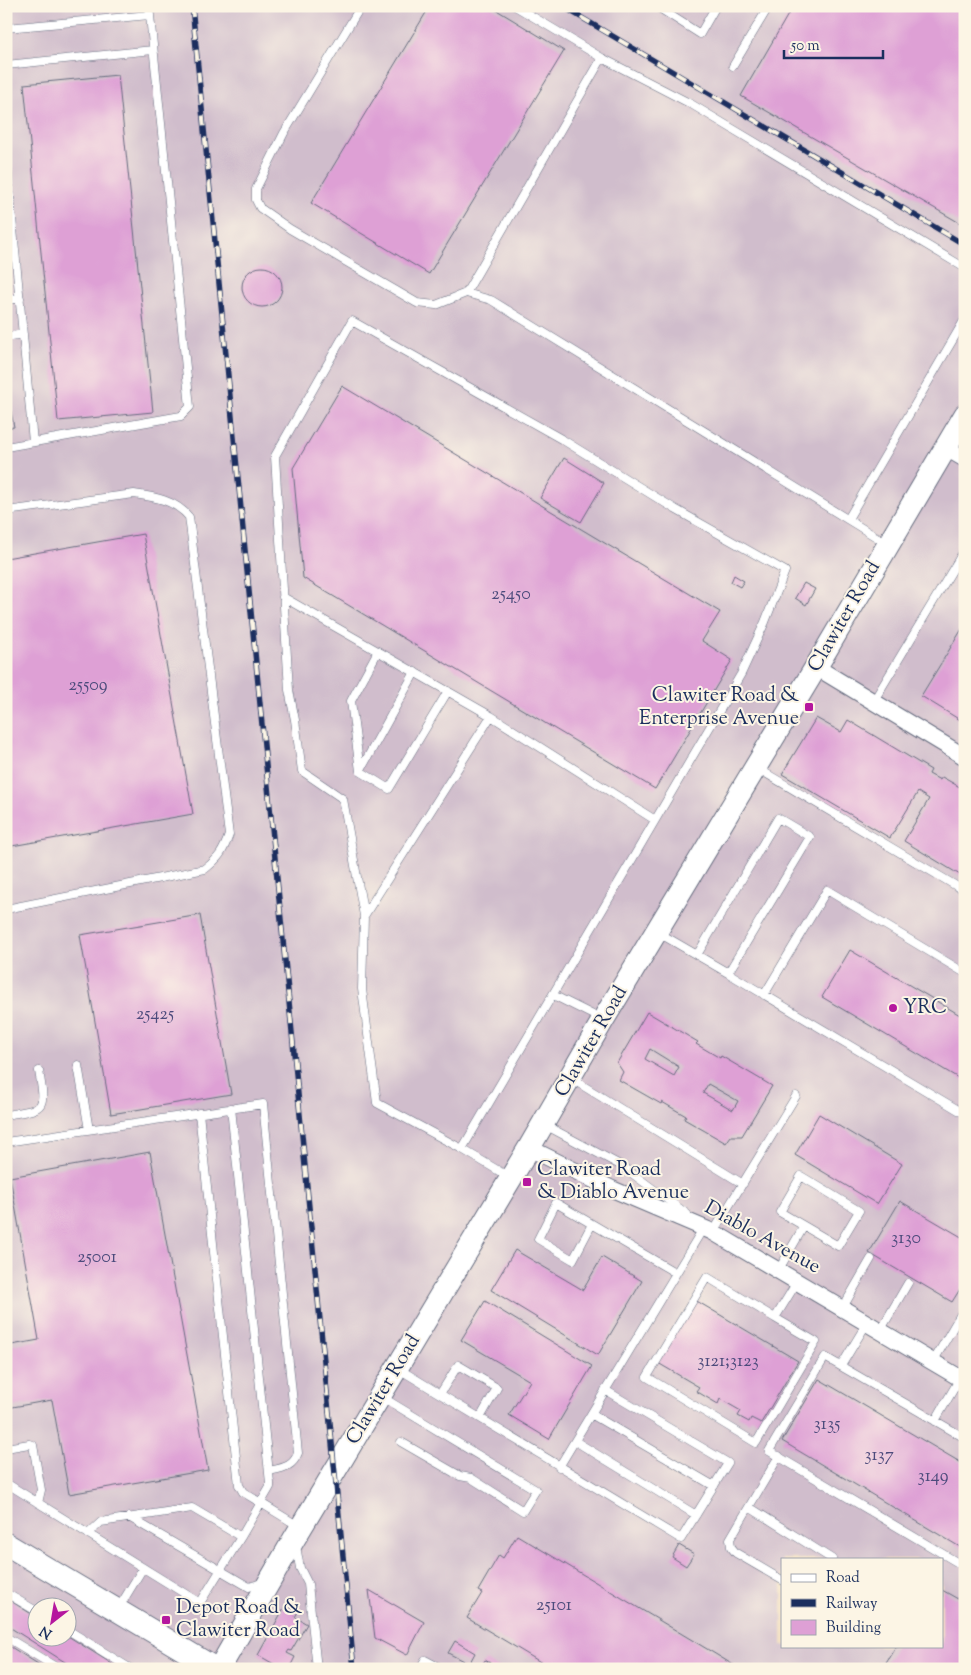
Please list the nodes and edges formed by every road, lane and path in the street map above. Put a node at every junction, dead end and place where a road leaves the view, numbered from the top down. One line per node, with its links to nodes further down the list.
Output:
1 (149, 6): 7 (lane)
2 (361, 6): 15 (lane)
3 (515, 6): 10 (lane)
4 (656, 6): 5 (lane)
5 (716, 6)
6 (769, 6): 12 (lane)
7 (150, 15): 8 (lane); 9 (lane)
8 (6, 28)
9 (154, 50): 11 (lane); 22 (lane)
10 (602, 58): 14 (lane); 15 (lane)
11 (6, 65)
12 (733, 66)
13 (6, 154): 16 (lane)
14 (965, 268)
15 (466, 293): 26 (lane)
16 (20, 298): 17 (lane); 19 (lane)
17 (6, 300)
18 (965, 319): 26 (lane)
19 (23, 334): 20 (lane); 22 (lane)
20 (6, 337)
21 (965, 415): 24 (street, Clawiter Road)
22 (33, 442): 23 (lane)
23 (6, 447)
24 (955, 453): 27 (street, Clawiter Road)
25 (6, 512): 41 (lane)
26 (848, 519): 27 (lane)
27 (888, 544): 31 (street, Clawiter Road)
28 (965, 549): 34 (lane)
29 (283, 597): 30 (lane); 39 (lane); 42 (lane)
30 (378, 652): 32 (lane); 38 (lane)
31 (816, 667): 34 (street); 37 (street, Clawiter Road)
32 (415, 672): 33 (lane); 38 (lane)
33 (448, 691): 35 (lane); 38 (lane)
34 (873, 702): 36 (street)
35 (490, 716): 39 (lane); 42 (lane)
36 (965, 757)
37 (755, 767): 40 (lane); 43 (street, Clawiter Road)
38 (360, 771)
39 (655, 820): 47 (lane)
40 (963, 890)
41 (6, 909)
42 (364, 916): 62 (lane)
43 (657, 932): 44 (lane); 49 (street, Clawiter Road)
44 (697, 955): 45 (lane); 45 (lane)
45 (728, 973): 48 (lane)
46 (965, 973): 48 (lane)
47 (553, 995): 49 (lane); 62 (lane)
48 (764, 995): 56 (lane)
49 (603, 1020): 52 (street, Clawiter Road)
50 (78, 1065): 59 (lane)
51 (39, 1072): 57 (lane)
52 (570, 1078): 58 (street, Clawiter Road); 64 (lane)
53 (796, 1096): 64 (lane)
54 (230, 1108): 55 (lane); 93 (lane); 93 (lane)
55 (199, 1113): 59 (lane); 97 (lane)
56 (965, 1114)
57 (6, 1115)
58 (543, 1124): 61 (street, Clawiter Road); 67 (lane)
59 (88, 1130): 60 (lane)
60 (6, 1142)
61 (529, 1148): 63 (street, Clawiter Road); 67 (street, Diablo Avenue)
62 (462, 1149): 63 (lane)
63 (511, 1178): 79 (street, Clawiter Road)
64 (743, 1184): 67 (lane)
65 (592, 1224): 65 (lane); 70 (lane)
66 (804, 1226): 66 (lane); 69 (lane)
67 (709, 1230): 69 (street, Diablo Avenue); 70 (lane)
68 (871, 1259): 74 (lane)
69 (778, 1271): 71 (street, Diablo Avenue)
70 (676, 1273): 81 (lane)
71 (797, 1282): 74 (street, Diablo Avenue); 75 (lane)
72 (908, 1283): 76 (lane)
73 (965, 1307): 77 (lane)
74 (842, 1309): 76 (street, Diablo Avenue)
75 (775, 1318): 75 (lane)
76 (874, 1327): 77 (street, Diablo Avenue); 78 (lane)
77 (933, 1362): 80 (street, Diablo Avenue)
78 (841, 1366): 86 (lane); 91 (lane)
79 (397, 1368): 82 (lane); 83 (street, Clawiter Road)
80 (962, 1379): 86 (lane)
81 (606, 1390): 84 (lane); 95 (lane)
82 (440, 1394): 85 (lane); 85 (lane)
83 (381, 1396): 89 (lane); 101 (street, Clawiter Road)
84 (591, 1414): 88 (lane); 95 (lane)
85 (480, 1418): 92 (lane)
86 (935, 1421): 87 (lane)
87 (965, 1438)
88 (575, 1441): 92 (lane); 99 (lane)
89 (401, 1442)
90 (6, 1448): 96 (lane)
91 (779, 1456): 98 (lane); 106 (lane)
92 (559, 1467): 99 (lane)
93 (269, 1471): 97 (lane)
94 (6, 1484): 96 (lane)
95 (714, 1486): 99 (lane)
96 (38, 1503): 102 (lane)
97 (261, 1503): 101 (lane); 103 (lane)
98 (749, 1507): 105 (lane); 109 (lane)
99 (696, 1515)
100 (129, 1517): 102 (lane); 103 (lane); 108 (lane)
101 (298, 1533): 110 (street, Clawiter Road); 119 (lane)
102 (88, 1534): 107 (lane)
103 (241, 1537): 108 (lane)
104 (6, 1544): 113 (street)
105 (830, 1558)
106 (965, 1567)
107 (144, 1568): 108 (lane); 113 (lane)
108 (221, 1570): 110 (lane)
109 (781, 1579)
110 (270, 1580): 118 (street, Clawiter Road)
111 (6, 1592): 112 (lane)
112 (28, 1606)
113 (117, 1610): 118 (street)
114 (78, 1636): 117 (lane)
115 (6, 1637): 116 (lane)
116 (59, 1669)
117 (131, 1669)
118 (217, 1669)
119 (317, 1669)
120 (420, 1669): 121 (lane)
121 (442, 1669)

